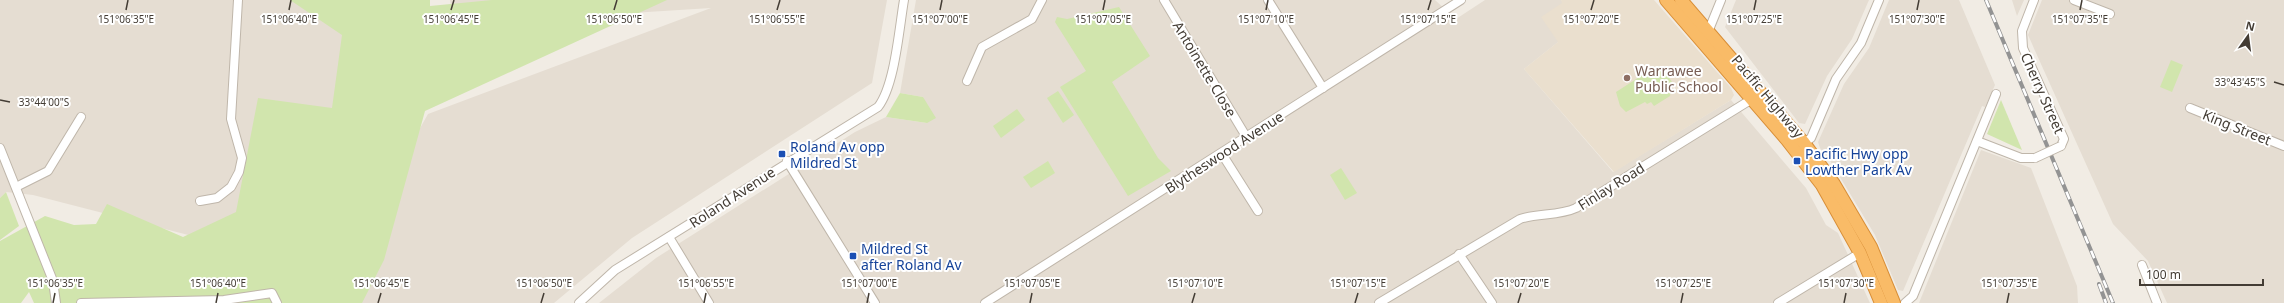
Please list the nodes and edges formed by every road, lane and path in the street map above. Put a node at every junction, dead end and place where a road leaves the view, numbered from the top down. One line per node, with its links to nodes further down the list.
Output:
1 (238, 0): 29 (street)
2 (904, 0): 27 (street, Roland Avenue)
3 (1042, 0): 15 (street)
4 (1164, 0): 21 (street, Antoinette Close)
5 (1268, 0): 16 (street)
6 (1461, 0): 16 (street, Blytheswood Avenue)
7 (1666, 0): 18 (highway, Pacific Highway)
8 (1681, 0): 14 (highway, Pacific Highway)
9 (1721, 0): 14 (street)
10 (1879, 0): 23 (street)
11 (2034, 0): 22 (street, Cherry Street, bridge)
12 (2074, 0): 13 (street)
13 (2110, 14)
14 (1708, 32): 23 (highway, Pacific Highway)
15 (967, 81)
16 (1323, 88): 21 (street, Blytheswood Avenue)
17 (1996, 94): 22 (street)
18 (1752, 99): 32 (highway, Pacific Highway); 33 (street, Finlay Road)
19 (2190, 108): 24 (street, King Street)
20 (81, 117): 28 (street)
21 (1247, 138): 26 (street, Blytheswood Avenue)
22 (1977, 141): 47 (street)
23 (1804, 142): 46 (highway, Pacific Highway)
24 (2284, 146)
25 (0, 148): 28 (street)
26 (1222, 154): 30 (street); 41 (street, Blytheswood Avenue)
27 (788, 161): 31 (street, Roland Avenue); 40 (street)
28 (16, 187): 35 (street)
29 (200, 201)
30 (1258, 211)
31 (669, 237): 38 (street, Roland Avenue); 39 (street)
32 (1860, 253): 44 (street); 45 (highway, Pacific Highway)
33 (1460, 254): 42 (street, Finlay Road); 43 (street)
34 (2142, 265): 48 (street)
35 (56, 303)
36 (81, 303): 37 (street)
37 (277, 303)
38 (579, 303)
39 (709, 303)
40 (875, 303)
41 (985, 303)
42 (1380, 303)
43 (1492, 303)
44 (1778, 303)
45 (1882, 303)
46 (1894, 303)
47 (1905, 303)
48 (2158, 303)

